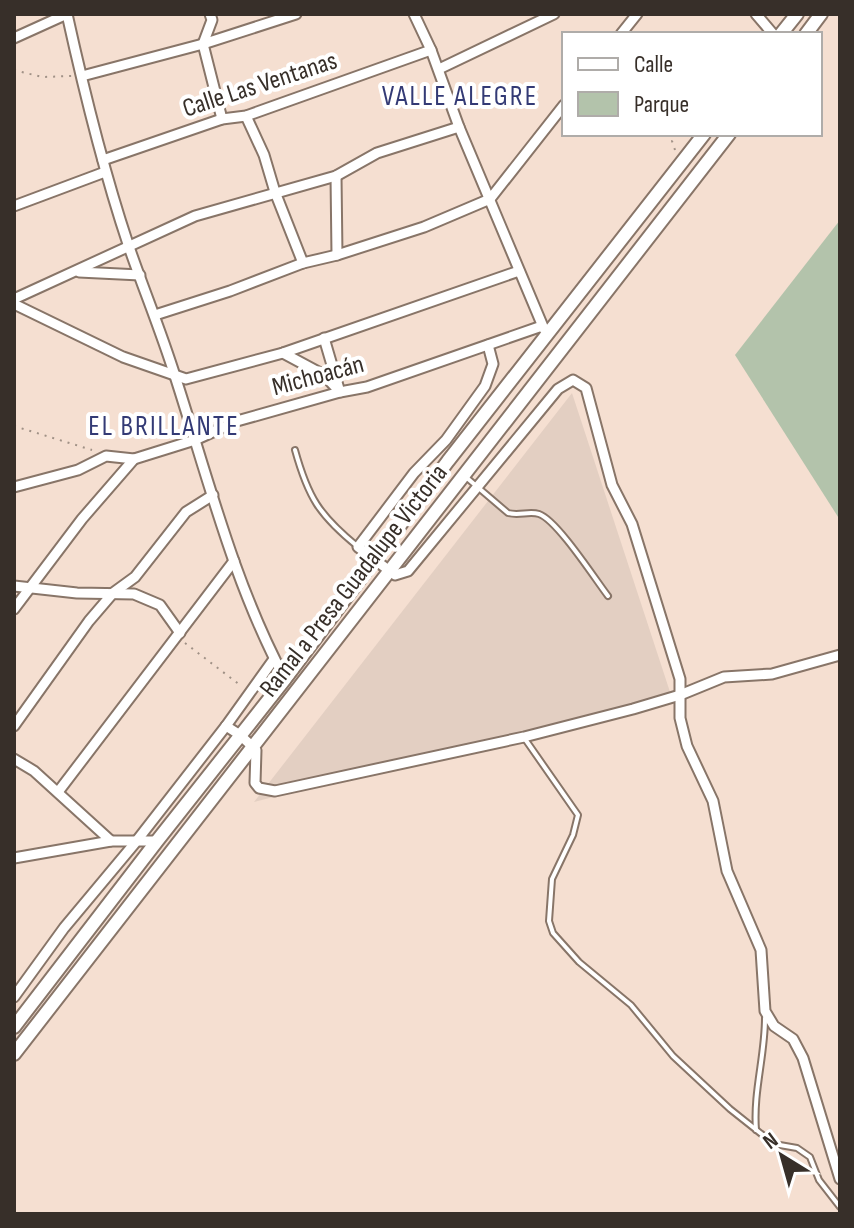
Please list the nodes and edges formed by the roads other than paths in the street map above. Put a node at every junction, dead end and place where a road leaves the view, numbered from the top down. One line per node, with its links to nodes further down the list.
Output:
1 (67, 14): 16 (street); 20 (street)
2 (210, 14): 17 (street)
3 (296, 14): 17 (street)
4 (414, 14): 18 (street)
5 (554, 14): 19 (street)
6 (637, 14): 12 (street)
7 (756, 14): 11 (street)
8 (772, 14): 11 (street)
9 (797, 14): 14 (main road)
10 (821, 14): 15 (main road)
11 (764, 24): 13 (street)
12 (623, 32)
13 (771, 32)
14 (783, 32)
15 (808, 32)
16 (14, 38)
17 (203, 44): 20 (street); 23 (street)
18 (431, 50): 19 (street); 22 (street, Calle Las Ventanas)
19 (439, 69): 24 (street)
20 (82, 76): 27 (street)
21 (562, 108): 31 (street)
22 (246, 116): 23 (street, Calle Las Ventanas); 30 (street)
23 (222, 119): 27 (street, Calle Las Ventanas)
24 (459, 127): 29 (street); 31 (street)
25 (702, 136): 41 (main road, Ramal a Presa Guadalupe Victoria)
26 (727, 136): 50 (main road, Ramal a Presa Guadalupe Victoria)
27 (103, 160): 28 (street)
28 (105, 172): 32 (street); 33 (street)
29 (336, 176): 30 (street); 34 (street)
30 (275, 192): 33 (street); 35 (street)
31 (490, 199): 34 (street); 37 (street)
32 (14, 206)
33 (128, 246): 36 (street); 38 (street)
34 (337, 255): 35 (street)
35 (303, 263): 40 (street)
36 (77, 271): 38 (street); 39 (street)
37 (519, 271): 41 (street); 42 (street)
38 (140, 275): 40 (street)
39 (14, 301): 45 (street)
40 (155, 315): 45 (street)
41 (545, 330): 43 (street, Michoacán); 55 (main road, Ramal a Presa Guadalupe Victoria)
42 (324, 338): 44 (street); 46 (street)
43 (488, 345): 46 (street, Michoacán); 54 (street)
44 (283, 353): 45 (street); 46 (street)
45 (174, 373): 47 (street)
46 (340, 392): 47 (street, Michoacán)
47 (195, 440): 49 (street, Michoacán); 53 (street)
48 (295, 450): 54 (lane)
49 (134, 459): 51 (street, Michoacán); 59 (street)
50 (465, 475): 52 (lane); 57 (main road, Ramal a Presa Guadalupe Victoria)
51 (14, 487)
52 (478, 487): 57 (street); 61 (lane); 67 (street)
53 (213, 495): 56 (street); 60 (street)
54 (358, 547): 55 (street)
55 (373, 560): 57 (street); 66 (main road, Ramal a Presa Guadalupe Victoria)
56 (234, 561): 63 (street); 65 (street)
57 (387, 571): 72 (main road, Ramal a Presa Guadalupe Victoria)
58 (14, 586): 59 (street)
59 (31, 588): 60 (street); 62 (street)
60 (113, 593): 63 (street); 68 (street)
61 (608, 596)
62 (14, 609)
63 (179, 635): 74 (street)
64 (840, 655): 67 (street)
65 (274, 659): 66 (street); 69 (street)
66 (285, 679): 70 (main road, Ramal a Presa Guadalupe Victoria)
67 (680, 695): 71 (street); 80 (street)
68 (14, 726)
69 (226, 726): 70 (street); 77 (street)
70 (240, 735): 72 (street); 76 (main road, Ramal a Presa Guadalupe Victoria)
71 (524, 737): 72 (street); 83 (lane)
72 (254, 746): 82 (main road, Ramal a Presa Guadalupe Victoria)
73 (15, 761): 74 (street)
74 (58, 792): 75 (street)
75 (111, 841): 77 (street); 78 (street)
76 (157, 841): 77 (street); 81 (main road, Ramal a Presa Guadalupe Victoria)
77 (135, 843): 79 (street)
78 (14, 858)
79 (14, 997)
80 (765, 1011): 83 (lane); 84 (street)
81 (14, 1027)
82 (14, 1054)
83 (756, 1130): 85 (lane)
84 (840, 1179)
85 (840, 1207)

